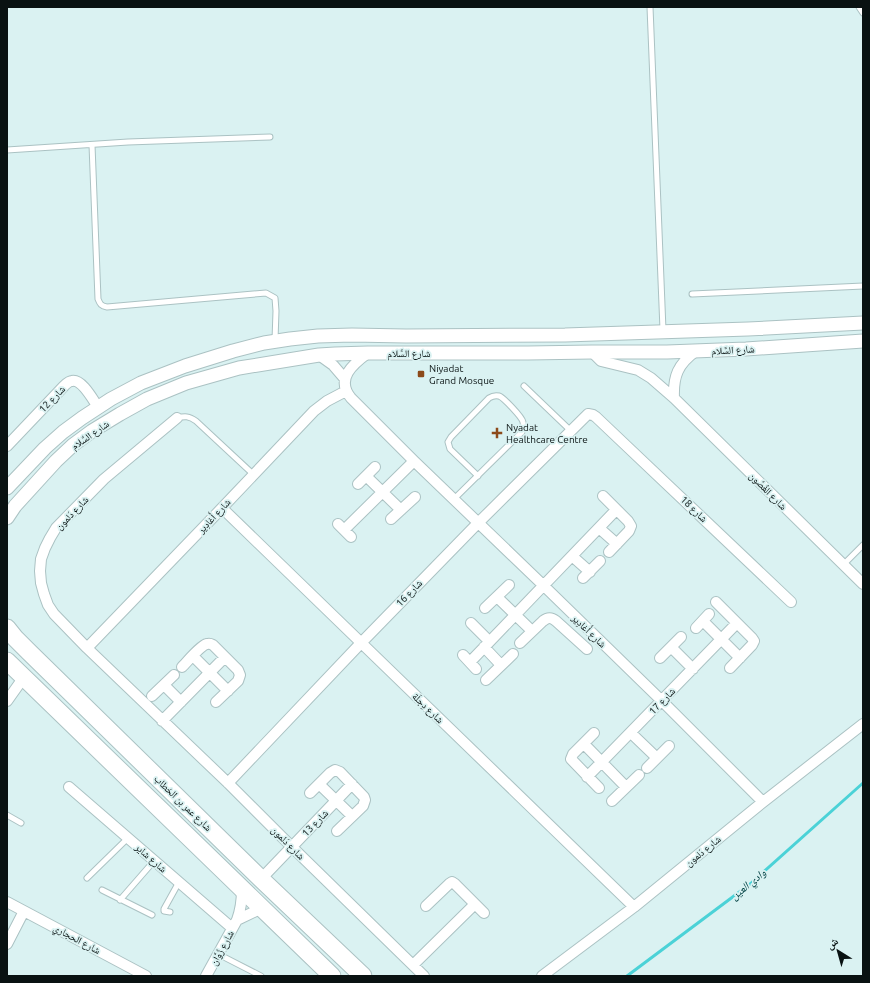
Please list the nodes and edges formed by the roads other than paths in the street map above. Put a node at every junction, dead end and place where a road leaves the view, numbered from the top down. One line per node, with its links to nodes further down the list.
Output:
1 (650, 7): 10 (lane)
2 (859, 7): 3 (lane)
3 (863, 13)
4 (270, 137): 5 (lane)
5 (92, 144): 6 (lane); 11 (lane)
6 (7, 150)
7 (863, 286): 8 (lane)
8 (692, 294)
9 (863, 323): 10 (street, شارع السَّلام)
10 (664, 331): 11 (street, شارع السَّلام); 14 (street); 15 (street)
11 (274, 341): 22 (street, شارع السَّلام)
12 (863, 341): 15 (street, شارع السَّلام)
13 (592, 352): 14 (street, شارع السَّلام); 16 (street, شارع السَّلام); 21 (street, شارع الغُصُون)
14 (628, 352): 15 (street, شارع السَّلام)
15 (691, 352): 21 (street)
16 (368, 353): 17 (street, شارع السَّلام); 18 (street)
17 (318, 355): 18 (street); 41 (street, شارع السَّلام)
18 (345, 379): 20 (street)
19 (524, 386): 25 (lane)
20 (346, 391): 27 (street, شارع أَغادِير); 29 (street, شارع أَغادِير)
21 (674, 398): 51 (street, شارع الغُصُون)
22 (98, 407): 26 (street, شارع 12); 33 (street, شارع السَّلام)
23 (596, 417): 25 (street, شارع 16); 57 (street, شارع 18)
24 (177, 418): 29 (lane, شارع دَلمون); 71 (street, شارع دَلمون)
25 (571, 431): 43 (street, شارع 16)
26 (7, 446)
27 (414, 461): 34 (street); 37 (street, شارع أَغادِير)
28 (375, 467): 30 (street)
29 (254, 474): 38 (street, شارع أَغادِير)
30 (366, 476): 32 (street); 34 (street)
31 (478, 476): 31 (lane); 37 (lane)
32 (358, 484)
33 (7, 488)
34 (382, 492): 39 (street); 45 (street)
35 (603, 496): 40 (street)
36 (415, 497): 39 (street)
37 (454, 499): 43 (street, شارع أَغادِير)
38 (222, 508): 67 (street, شارع دِجلَة); 71 (street, شارع أَغادِير)
39 (401, 510): 42 (street)
40 (616, 510): 44 (street); 46 (street)
41 (7, 518)
42 (392, 519)
43 (478, 523): 54 (street, شارع أَغادِير); 67 (street, شارع 16)
44 (599, 528): 46 (street); 49 (street)
45 (344, 530)
46 (617, 544): 48 (street)
47 (863, 545): 51 (lane)
48 (609, 552)
49 (572, 556): 50 (street); 54 (street)
50 (600, 561)
51 (843, 565): 52 (street, شارع الغُصُون)
52 (863, 584)
53 (509, 585): 55 (street)
54 (544, 586): 59 (street); 91 (street, شارع أَغادِير)
55 (497, 597): 58 (street); 59 (street)
56 (716, 602): 62 (street)
57 (791, 602)
58 (485, 608)
59 (515, 615): 64 (street); 69 (street)
60 (703, 621): 66 (street)
61 (471, 622): 69 (street)
62 (737, 623): 66 (street, شارع 17); 77 (street)
63 (7, 628): 124 (main road, شارع عمر بن الخطاب)
64 (532, 632): 68 (street); 72 (street)
65 (681, 637): 70 (street)
66 (721, 640): 77 (street); 83 (street, شارع 17)
67 (361, 643): 106 (street, شارع 16); 132 (street, شارع دِجلَة)
68 (520, 643)
69 (487, 644): 79 (street); 80 (street)
70 (671, 647): 76 (street); 83 (street)
71 (87, 648): 95 (street, شارع دَلمون)
72 (587, 649)
73 (513, 654): 80 (street)
74 (192, 656): 75 (street); 81 (street); 84 (street)
75 (225, 657): 84 (street); 89 (street)
76 (660, 658)
77 (740, 658): 82 (street)
78 (7, 661): 86 (main road, شارع عمر بن الخطاب)
79 (470, 662)
80 (501, 665): 87 (street)
81 (182, 667)
82 (730, 668)
83 (693, 669): 91 (street, شارع 17)
84 (210, 673): 89 (street); 93 (street)
85 (174, 675): 88 (street)
86 (24, 677): 92 (street); 126 (main road, شارع عمر بن الخطاب)
87 (486, 680)
88 (164, 685): 90 (street); 93 (street)
89 (228, 691): 94 (street)
90 (152, 696)
91 (662, 701): 98 (street, شارع 17); 115 (street, شارع أَغادِير)
92 (7, 702)
93 (181, 702): 95 (street)
94 (216, 702)
95 (162, 721): 106 (street, شارع دَلمون)
96 (863, 724): 115 (street, شارع دَلمون)
97 (594, 733): 99 (street)
98 (631, 733): 101 (street); 102 (street, شارع 17)
99 (584, 744): 102 (street); 105 (street)
100 (669, 746): 101 (street)
101 (657, 758): 103 (street)
102 (602, 762): 105 (street, شارع 17); 110 (street)
103 (647, 768)
104 (639, 775): 110 (street)
105 (588, 777): 111 (street)
106 (228, 783): 121 (street, شارع دَلمون)
107 (319, 784): 108 (street); 112 (street); 113 (street, شارع 13)
108 (352, 784): 113 (street, شارع 13); 117 (street)
109 (69, 787): 120 (street, شارع شاير)
110 (626, 787): 114 (street)
111 (599, 788)
112 (310, 793)
113 (336, 801): 117 (street, شارع 13); 121 (street, شارع 13)
114 (612, 801)
115 (763, 802): 132 (street, شارع دَلمون)
116 (7, 815): 118 (lane)
117 (352, 816): 119 (street)
118 (21, 823)
119 (337, 831)
120 (128, 838): 122 (street, شارع شاير); 123 (lane)
121 (292, 847): 124 (street, شارع 13); 141 (street, شارع دَلمون)
122 (154, 861): 125 (street, شارع شاير); 128 (lane)
123 (87, 878)
124 (261, 879): 146 (main road, شارع عمر بن الخطاب)
125 (179, 882): 135 (lane); 138 (street, شارع شاير)
126 (242, 889): 133 (main road, شارع عمر بن الخطاب); 138 (street, شارع زُوَّان)
127 (102, 890): 128 (lane)
128 (120, 900): 137 (lane)
129 (7, 902): 134 (street, شارع الحجاري)
130 (475, 904): 131 (street); 136 (street); 141 (street)
131 (426, 906)
132 (634, 907): 148 (street, شارع دَلمون)
133 (262, 908): 138 (street, شارع زُوَّان); 145 (main road, شارع عمر بن الخطاب)
134 (24, 911): 139 (street); 142 (street, شارع الحجاري)
135 (170, 912)
136 (484, 914)
137 (152, 915)
138 (235, 924): 140 (street, شارع زُوَّان)
139 (7, 944)
140 (218, 954): 143 (street, شارع زُوَّان); 144 (lane)
141 (413, 965): 147 (street, شارع دَلمون)
142 (146, 976)
143 (206, 976)
144 (261, 976)
145 (332, 976)
146 (363, 976)
147 (424, 976)
148 (542, 976)

